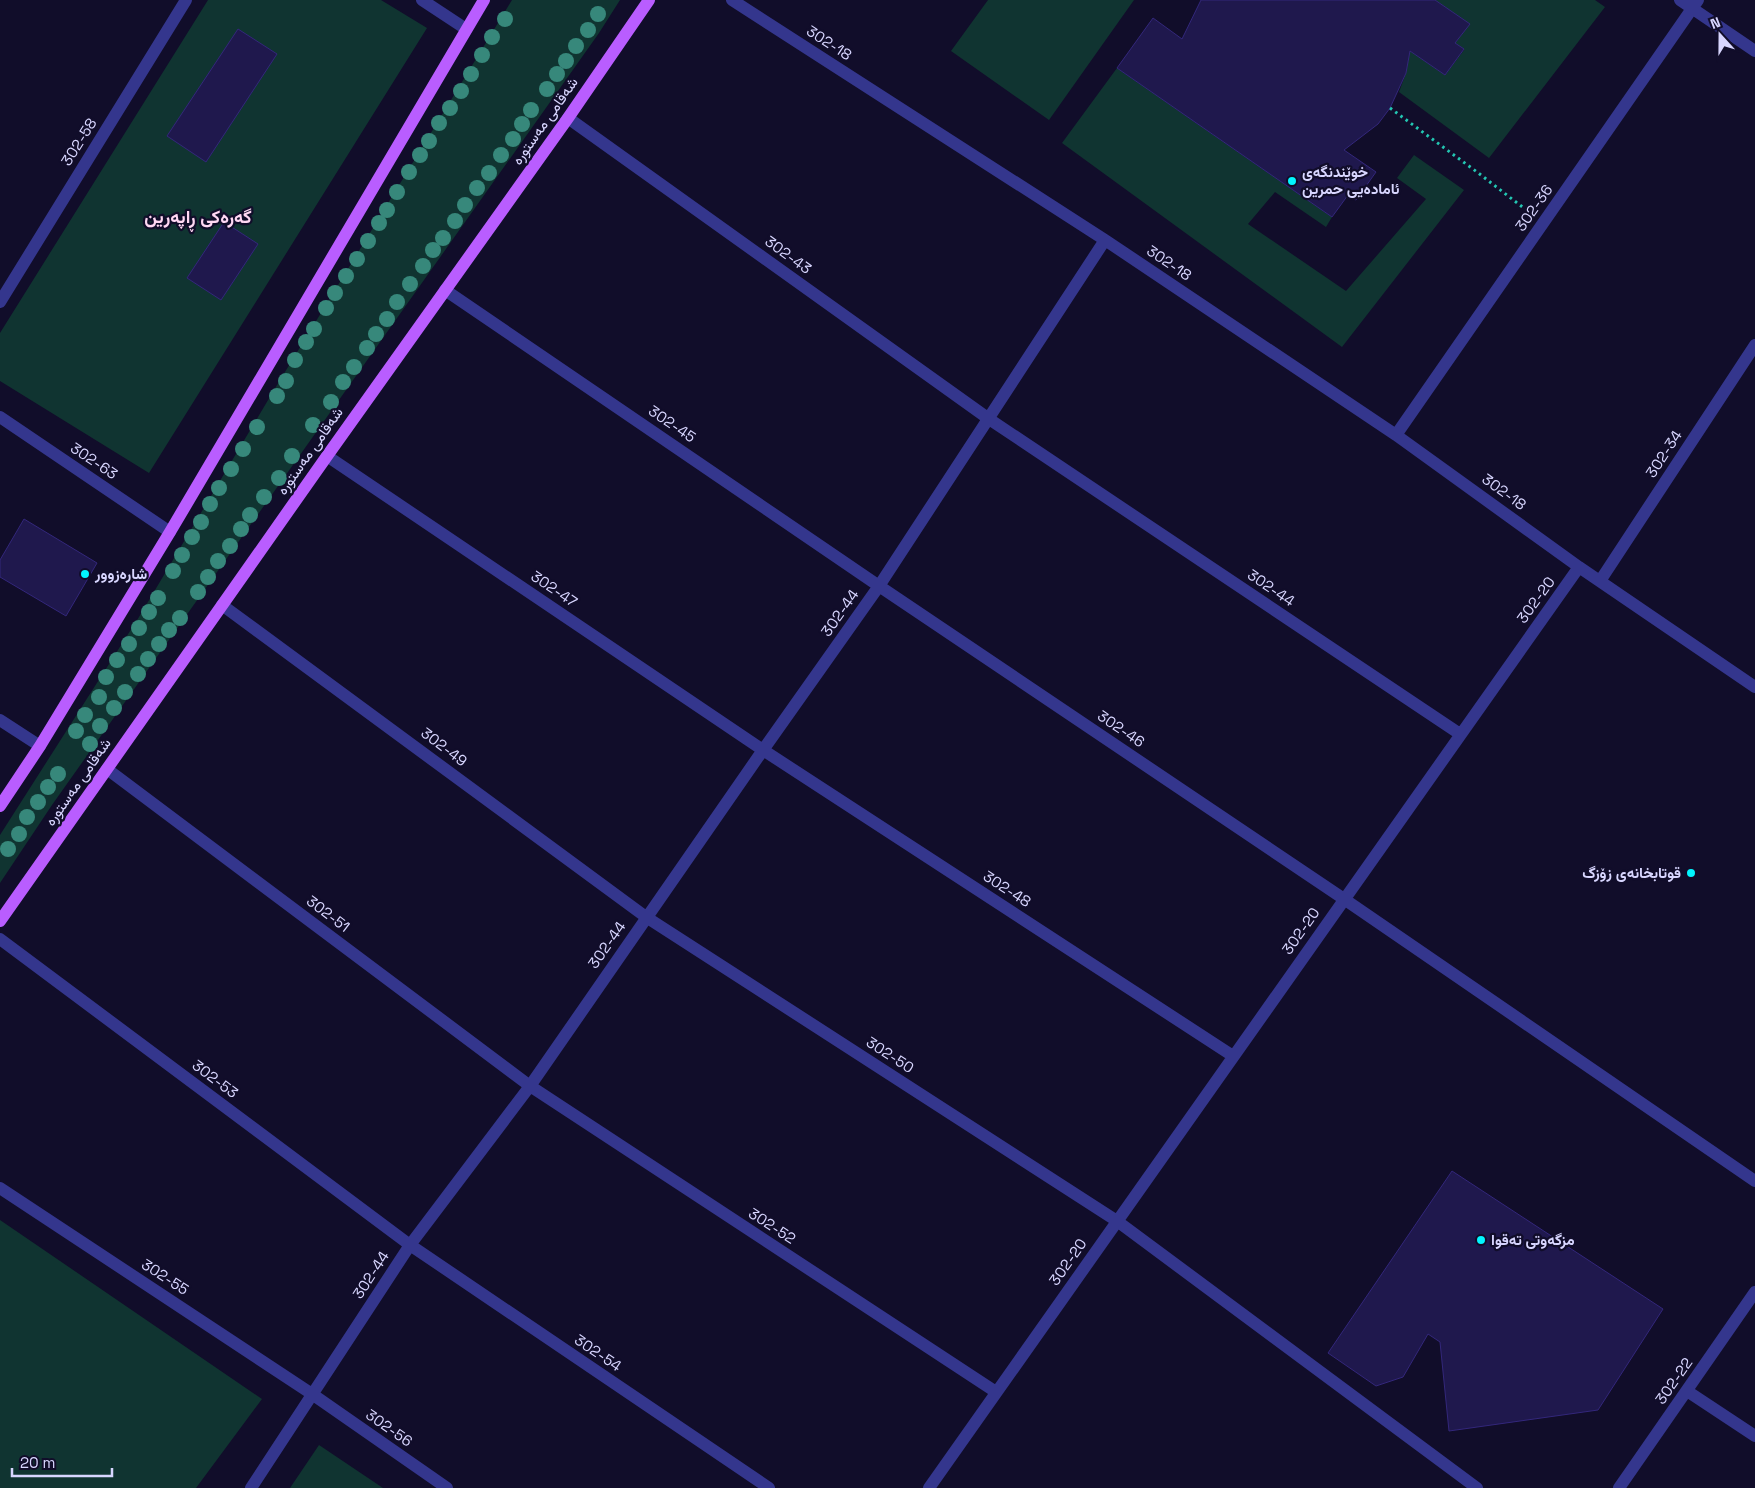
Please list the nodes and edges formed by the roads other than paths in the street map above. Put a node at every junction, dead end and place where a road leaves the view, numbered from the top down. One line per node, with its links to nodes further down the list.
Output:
1 (186, 0): 13 (street, 302-58)
2 (422, 0): 8 (street)
3 (484, 0): 8 (main road)
4 (649, 0): 10 (main road, شەقامی مەستورە)
5 (732, 0): 11 (street, 302-18)
6 (1680, 0): 7 (street)
7 (1695, 4): 9 (street); 17 (street, 302-36)
8 (466, 29): 19 (main road)
9 (1755, 51)
10 (568, 118): 12 (main road, شەقامی مەستورە); 16 (street, 302-43)
11 (1105, 240): 16 (street, 302-44); 17 (street, 302-18)
12 (445, 290): 18 (main road, شەقامی مەستورە); 22 (street, 302-45)
13 (0, 302)
14 (1755, 345): 21 (street, 302-34)
15 (0, 416): 19 (street, 302-63)
16 (989, 420): 22 (street, 302-44); 26 (street, 302-44)
17 (1396, 435): 20 (street, 302-18)
18 (327, 456): 23 (main road, شەقامی مەستورە); 28 (street, 302-47)
19 (170, 532): 27 (main road)
20 (1579, 567): 21 (street); 26 (street, 302-20)
21 (1600, 581): 24 (street)
22 (879, 586): 28 (street, 302-44); 31 (street, 302-46)
23 (222, 605): 29 (main road, شەقامی مەستورە); 32 (street, 302-49)
24 (1755, 687)
25 (0, 720): 27 (street)
26 (1460, 734): 31 (street, 302-20)
27 (40, 746): 30 (main road)
28 (763, 750): 32 (street, 302-44); 35 (street, 302-48)
29 (107, 769): 33 (main road, شەقامی مەستورە); 36 (street, 302-51)
30 (0, 806)
31 (1344, 899): 35 (street, 302-20); 37 (street, 302-46)
32 (646, 917): 36 (street, 302-44); 39 (street, 302-50)
33 (0, 921)
34 (0, 939): 40 (street, 302-53)
35 (1233, 1056): 39 (street, 302-20)
36 (530, 1086): 40 (street, 302-44); 43 (street, 302-52)
37 (1755, 1181)
38 (0, 1188): 44 (street, 302-55)
39 (1117, 1221): 43 (street, 302-20); 50 (street, 302-50)
40 (410, 1245): 44 (street, 302-44); 48 (street, 302-54)
41 (1755, 1292): 42 (street, 302-22)
42 (1687, 1391): 45 (street); 51 (street, 302-22)
43 (996, 1392): 49 (street, 302-20)
44 (312, 1394): 46 (street, 302-44); 47 (street, 302-56)
45 (1755, 1436)
46 (251, 1488)
47 (447, 1488)
48 (769, 1488)
49 (928, 1488)
50 (1476, 1488)
51 (1619, 1488)

